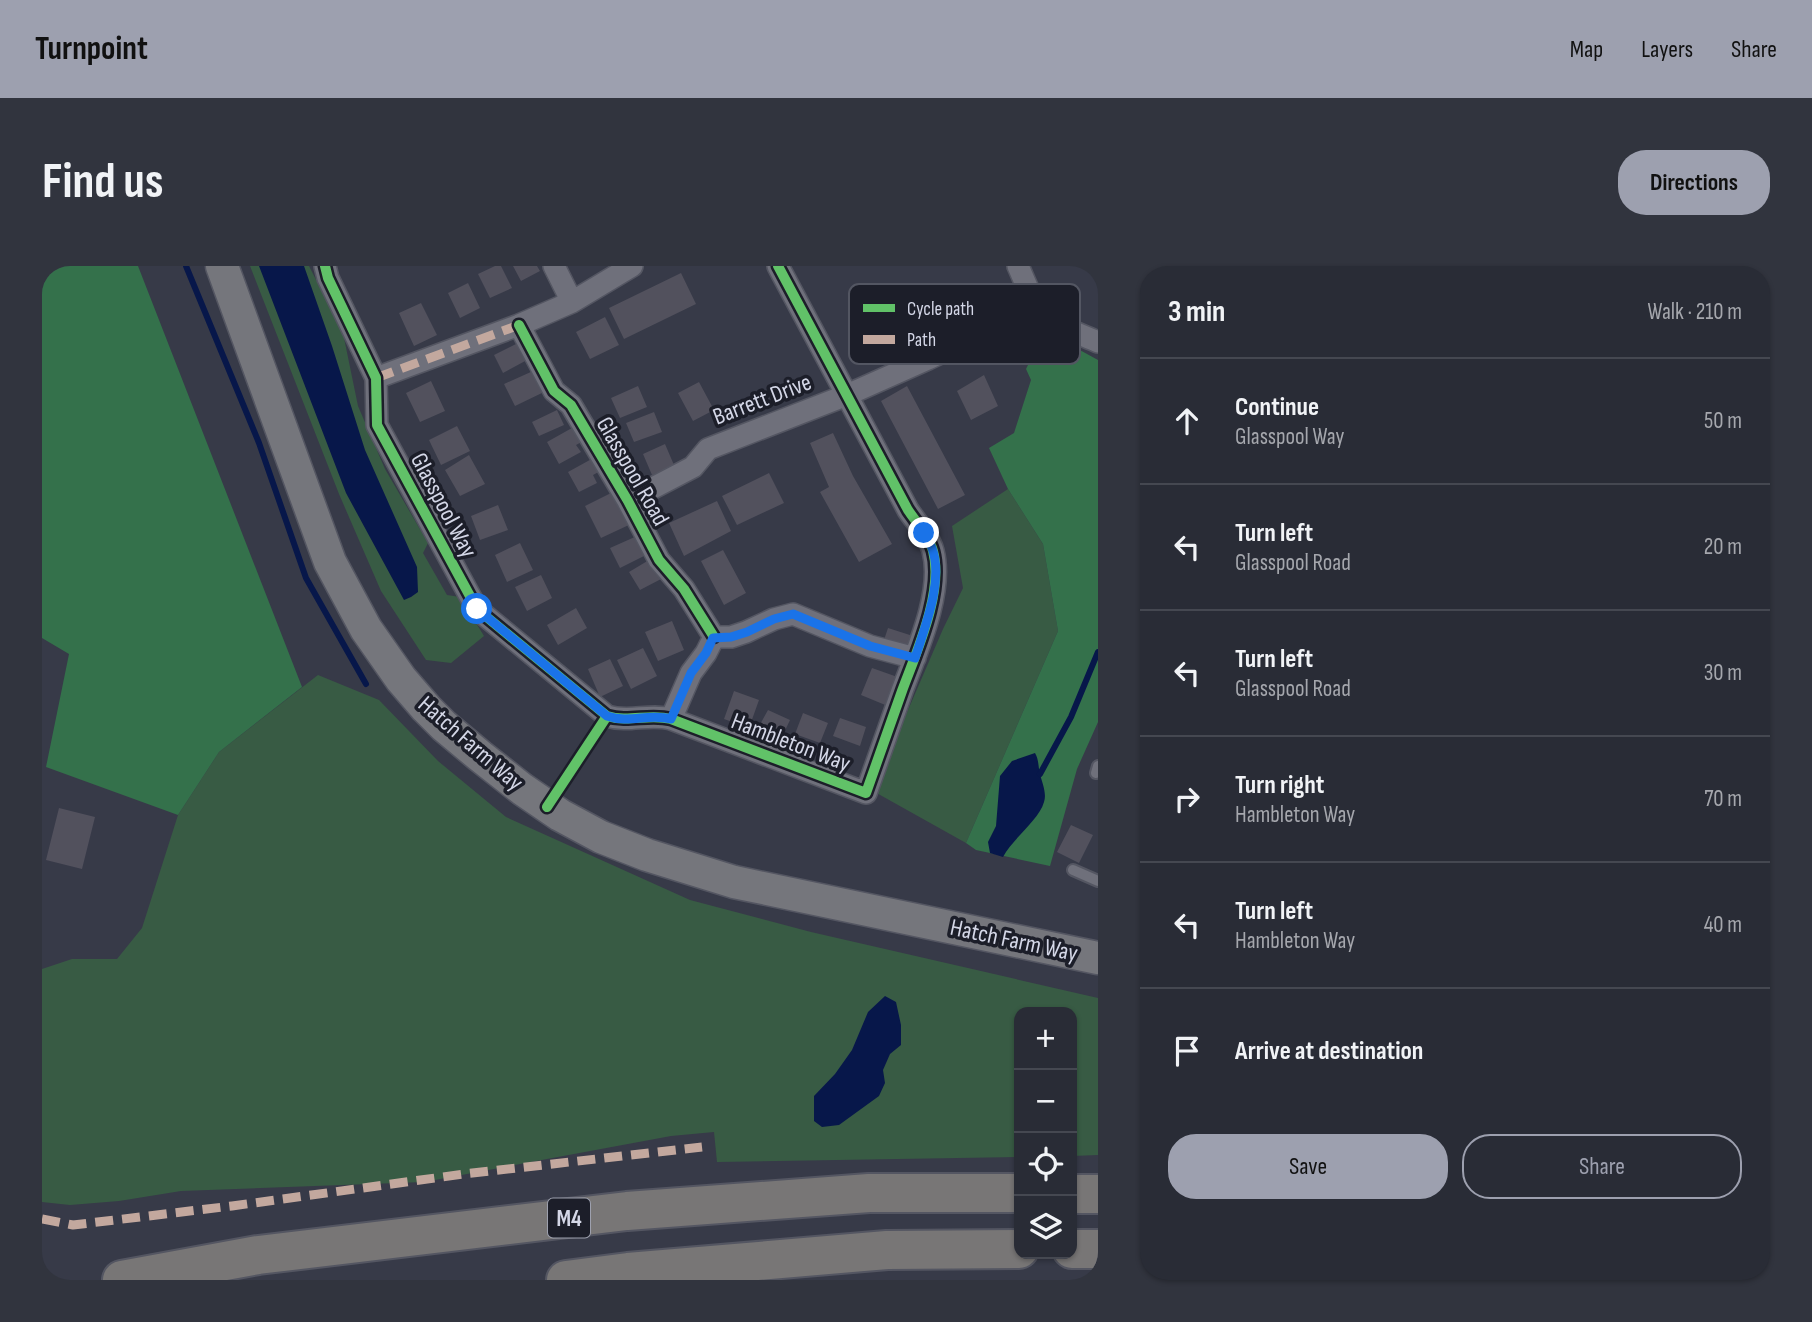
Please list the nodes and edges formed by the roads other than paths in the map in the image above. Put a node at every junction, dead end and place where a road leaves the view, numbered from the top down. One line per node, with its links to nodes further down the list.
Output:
1 (222, 266): 21 (street, Hatch Farm Way)
2 (325, 266): 13 (street)
3 (554, 266): 8 (street)
4 (632, 266): 8 (street)
5 (778, 266): 14 (street, Hambleton Way)
6 (1018, 266): 7 (street)
7 (1027, 284)
8 (572, 302): 9 (street)
9 (519, 324): 13 (street); 15 (street, Glasspool Road)
10 (1080, 334): 11 (street)
11 (1098, 342)
12 (917, 364): 14 (street, Barrett Drive)
13 (376, 378): 18 (street, Glasspool Way)
14 (847, 395): 15 (street, Barrett Drive); 17 (street, Hambleton Way)
15 (628, 501): 16 (street, Glasspool Road)
16 (713, 638): 17 (street); 18 (street)
17 (915, 658): 18 (street, Hambleton Way)
18 (671, 719)
19 (1073, 870): 20 (lane)
20 (1098, 881)
21 (1098, 958)
22 (1014, 1194): 28 (highway, M4)
23 (1077, 1194): 24 (highway)
24 (1098, 1194)
25 (1014, 1249): 29 (highway)
26 (1077, 1249): 27 (highway)
27 (1098, 1249)
28 (122, 1280)
29 (566, 1280)

